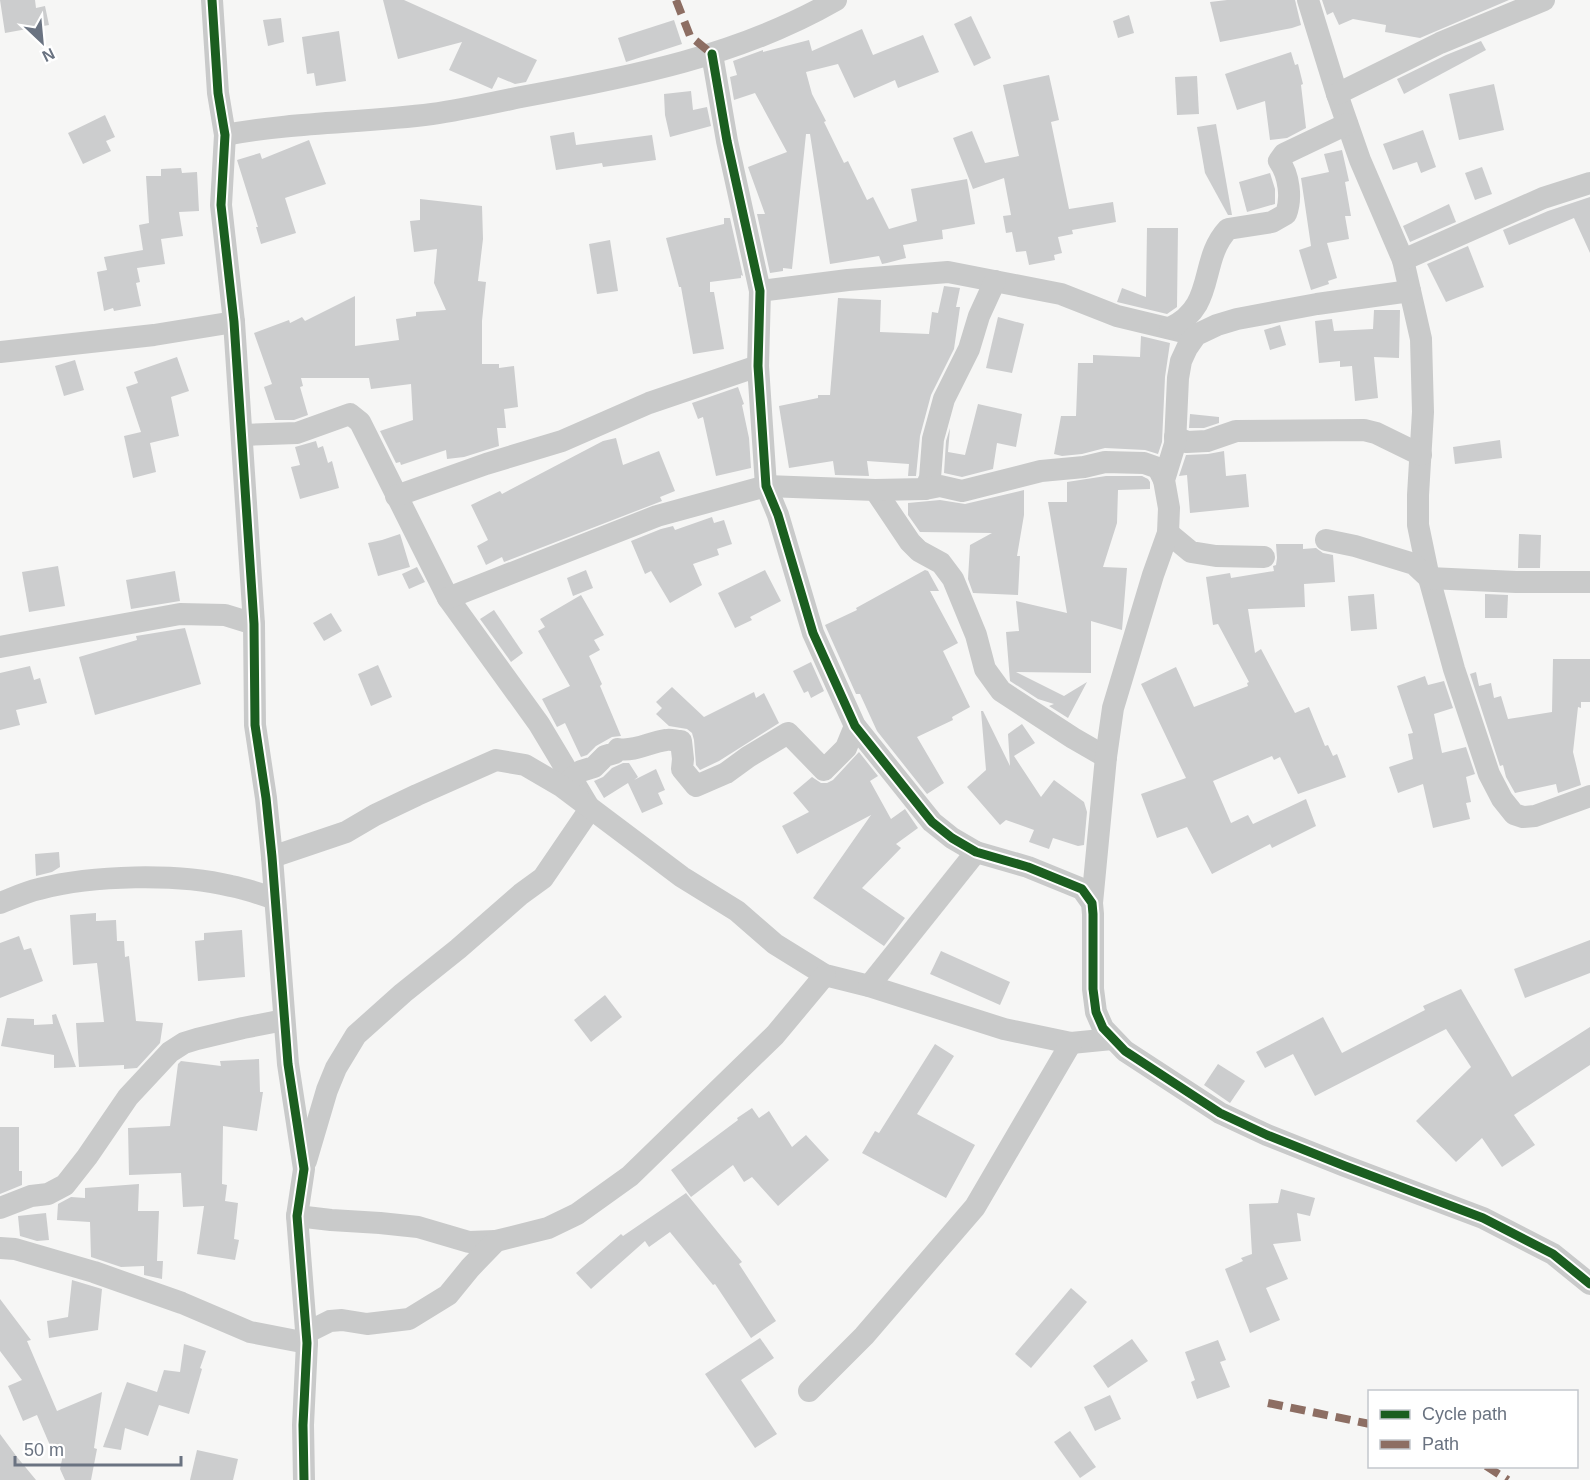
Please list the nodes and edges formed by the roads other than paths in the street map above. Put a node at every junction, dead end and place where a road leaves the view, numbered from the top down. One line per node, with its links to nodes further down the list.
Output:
1 (212, 0): 8 (street)
2 (836, 0): 5 (street)
3 (1308, 0): 6 (street)
4 (1544, 0): 6 (street)
5 (712, 54): 8 (street); 12 (street)
6 (1336, 94): 7 (street)
7 (1347, 124): 10 (street); 15 (street)
8 (225, 135): 14 (street)
9 (1590, 183): 10 (street)
10 (1403, 260): 13 (street)
11 (995, 280): 12 (street); 15 (street); 24 (street)
12 (760, 291): 18 (street)
13 (1410, 291): 16 (street); 21 (street)
14 (234, 322): 17 (street); 19 (street)
15 (1170, 328): 16 (street)
16 (1196, 335): 20 (street)
17 (0, 352)
18 (758, 366): 23 (street); 26 (street)
19 (242, 435): 26 (street); 33 (street)
20 (1175, 437): 21 (street); 22 (street)
21 (1421, 455): 30 (street)
22 (1164, 480): 24 (street); 27 (street)
23 (766, 486): 25 (street); 32 (street); 35 (street)
24 (925, 489): 25 (street)
25 (875, 490): 36 (street)
26 (396, 496): 32 (street)
27 (1168, 533): 29 (street); 36 (street)
28 (1326, 540): 30 (street)
29 (1264, 556)
30 (1429, 578): 31 (street); 38 (street)
31 (1590, 582)
32 (448, 598): 37 (street)
33 (254, 624): 34 (street); 41 (street)
34 (0, 647)
35 (855, 726): 37 (street); 40 (street)
36 (1106, 757): 44 (street)
37 (570, 779): 39 (street)
38 (1590, 796)
39 (590, 809): 41 (street); 45 (street); 50 (street)
40 (976, 852): 44 (street); 46 (street)
41 (272, 857): 42 (street)
42 (275, 898): 43 (street); 47 (street)
43 (0, 903)
44 (1092, 903): 48 (street)
45 (825, 975): 46 (street); 53 (street)
46 (869, 986): 49 (street)
47 (284, 1020): 50 (street); 51 (street)
48 (1112, 1039): 49 (street); 55 (street)
49 (1071, 1043): 57 (street)
50 (304, 1169): 52 (street)
51 (0, 1208)
52 (297, 1216): 53 (street); 56 (street)
53 (496, 1241): 56 (street)
54 (0, 1248): 56 (street)
55 (1590, 1284)
56 (307, 1338): 58 (street)
57 (809, 1391)
58 (304, 1480)

